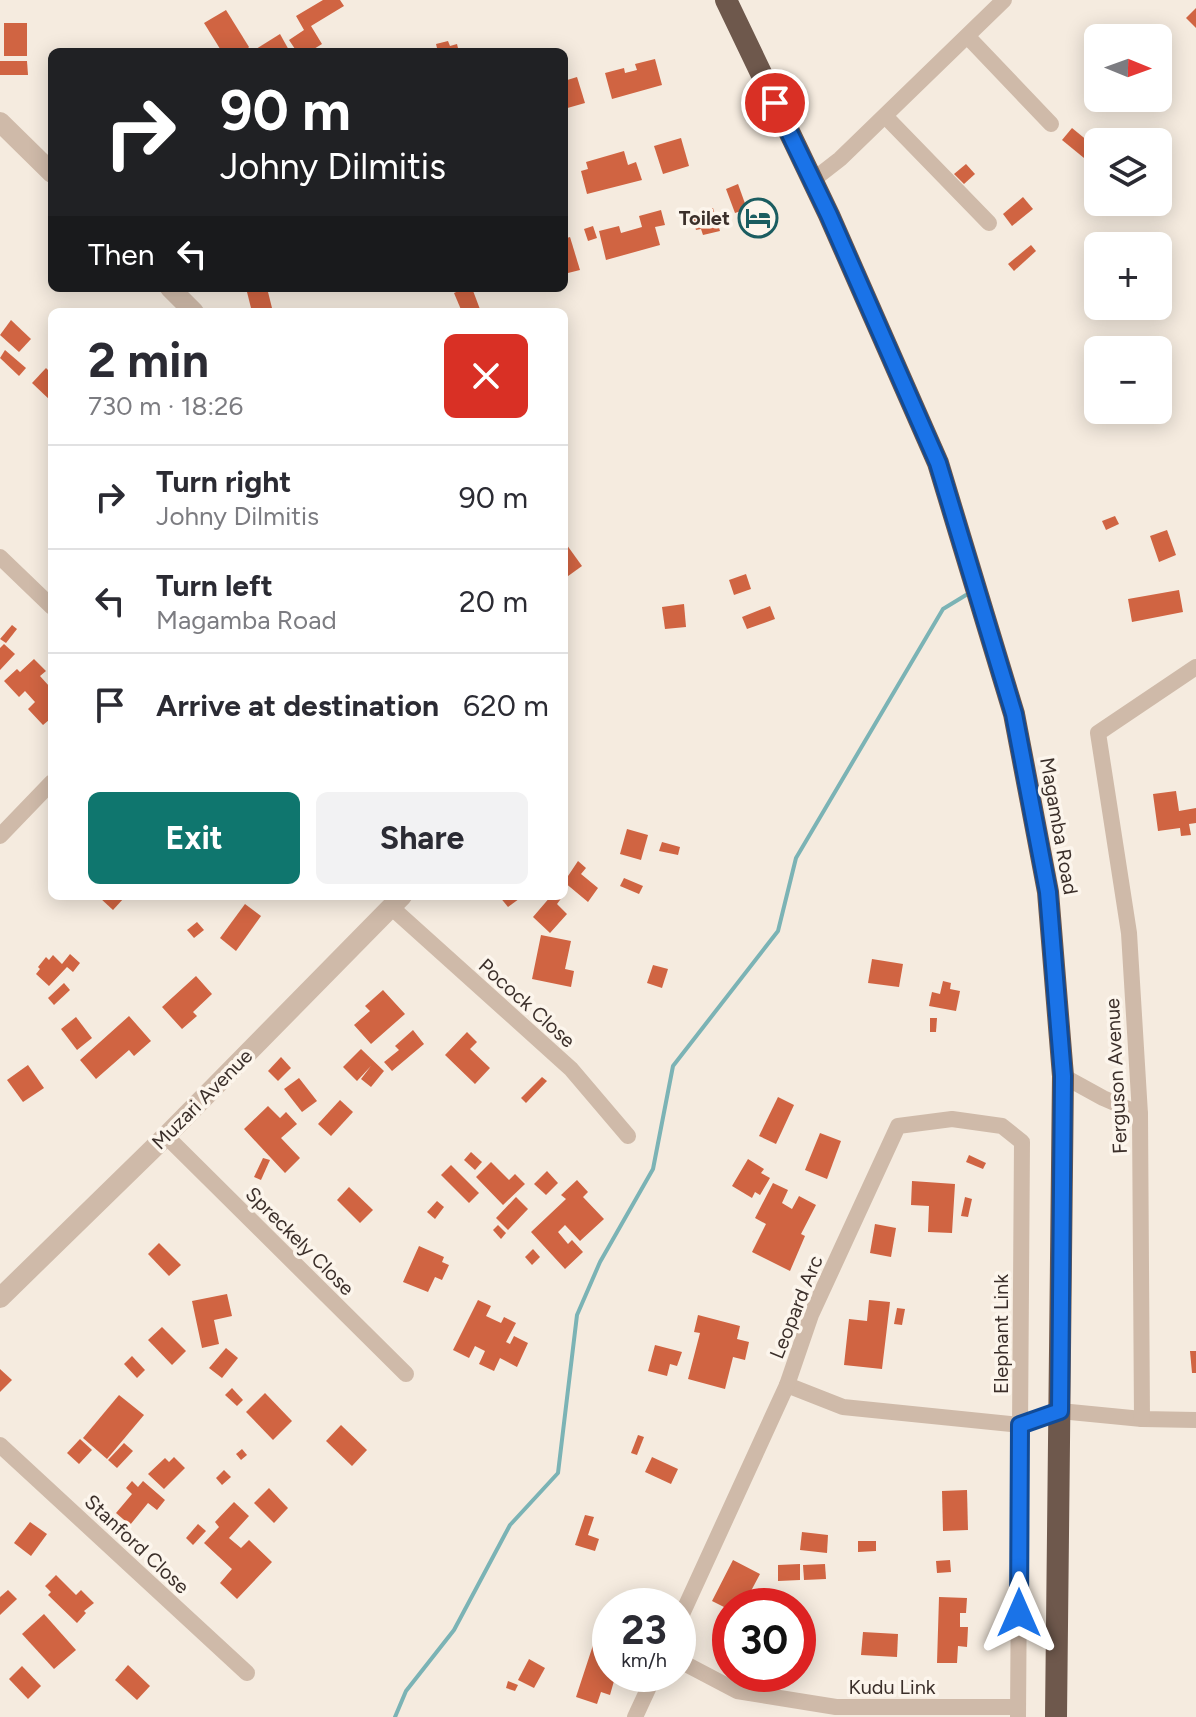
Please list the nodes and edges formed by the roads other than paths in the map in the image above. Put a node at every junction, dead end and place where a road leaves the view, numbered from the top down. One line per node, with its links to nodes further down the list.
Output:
1 (726, 0): 8 (highway, Magamba Road)
2 (1004, 0): 3 (street)
3 (968, 37): 4 (street); 6 (street)
4 (885, 116): 8 (street); 9 (street)
5 (0, 122): 7 (street)
6 (1051, 124)
7 (48, 169)
8 (813, 180): 18 (highway, Magamba Road)
9 (989, 223)
10 (174, 292): 11 (street)
11 (190, 308)
12 (0, 557): 13 (street)
13 (48, 603)
14 (1196, 667): 19 (street, Ferguson Avenue)
15 (48, 786): 16 (street)
16 (0, 836)
17 (396, 902): 20 (street, Muzari Avenue); 21 (street, Pocock Close)
18 (1063, 1076): 19 (street); 26 (highway, Magamba Road)
19 (1140, 1114): 27 (street, Ferguson Avenue)
20 (166, 1136): 23 (street, Muzari Avenue); 24 (street, Spreckely Close)
21 (628, 1136)
22 (1022, 1142): 25 (street, Leopard Arc); 29 (street, Elephant Link)
23 (0, 1298)
24 (406, 1374)
25 (787, 1385): 29 (street); 31 (street, Leopard Arc)
26 (1060, 1411): 27 (street); 29 (street); 37 (highway, Magamba Road)
27 (1142, 1419): 28 (street)
28 (1196, 1420)
29 (1020, 1425): 35 (street, Elephant Link)
30 (0, 1445): 33 (street, Stanford Close)
31 (694, 1588)
32 (696, 1669): 35 (street, Kudu Link)
33 (247, 1673)
34 (647, 1692): 36 (street)
35 (1018, 1712)
36 (635, 1717)
37 (1056, 1717)

